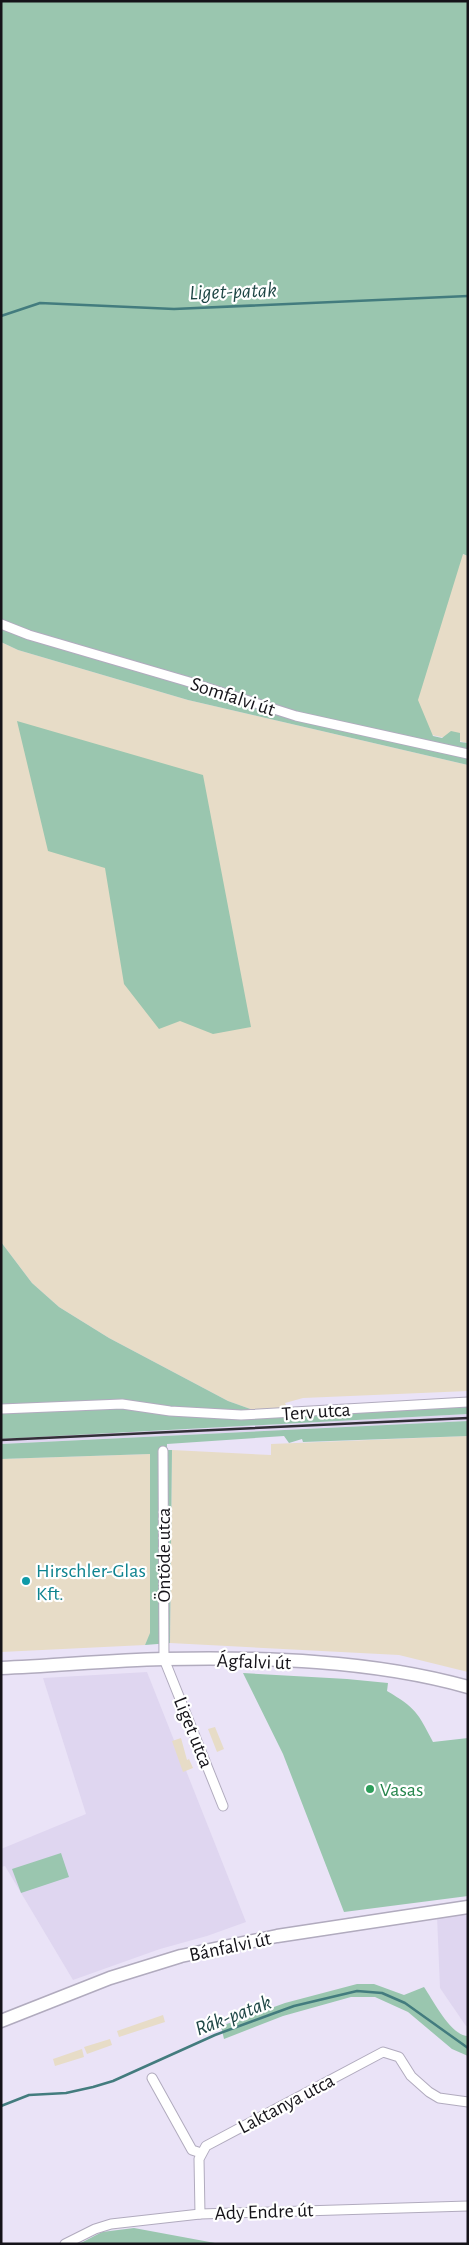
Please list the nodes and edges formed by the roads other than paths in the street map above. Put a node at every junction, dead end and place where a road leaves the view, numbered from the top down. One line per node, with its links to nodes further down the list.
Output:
1 (1, 624): 2 (street, Somfalvi út)
2 (468, 754)
3 (468, 1402): 4 (street, Terv utca)
4 (1, 1409)
5 (163, 1451): 6 (street, Öntöde utca)
6 (164, 1659): 8 (main road, Ágfalvi út); 10 (main road, Ágfalvi út); 11 (street, Liget utca)
7 (1, 1662): 8 (main road, Ágfalvi út)
8 (39, 1665): 9 (main road, Ágfalvi út)
9 (1, 1668)
10 (468, 1687)
11 (224, 1806)
12 (468, 1907): 13 (main road, Bánfalvi út)
13 (1, 2021)
14 (152, 2078): 16 (street)
15 (468, 2102): 16 (street, Laktanya utca)
16 (201, 2154): 18 (street)
17 (468, 2206): 18 (street, Ady Endre út)
18 (200, 2214): 19 (street, Ady Endre út)
19 (65, 2244)

